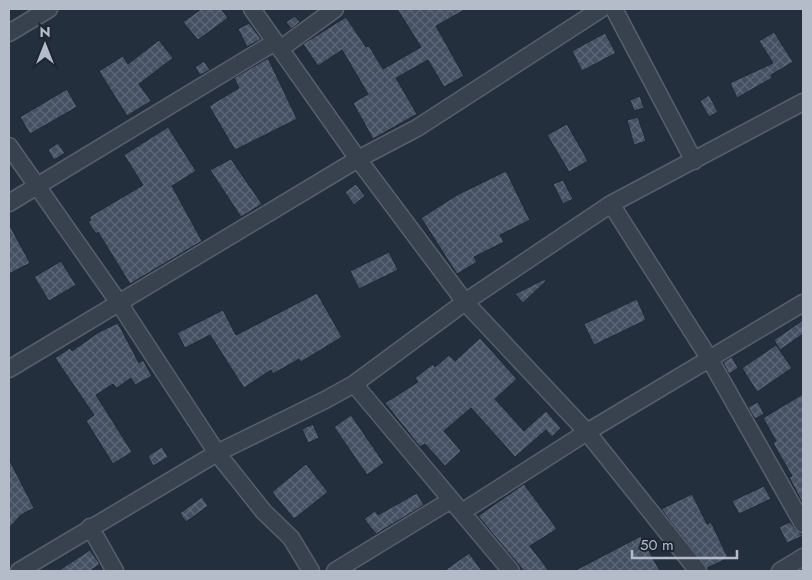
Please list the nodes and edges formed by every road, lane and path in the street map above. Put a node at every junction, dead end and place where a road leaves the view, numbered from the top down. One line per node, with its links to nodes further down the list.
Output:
1 (49, 9): 6 (street)
2 (252, 9): 7 (street)
3 (335, 9): 7 (street)
4 (601, 9): 10 (street)
5 (614, 9): 11 (street)
6 (9, 33)
7 (278, 45): 10 (street); 12 (street)
8 (803, 102): 11 (street)
9 (9, 146): 12 (street)
10 (358, 159): 15 (street); 16 (street)
11 (694, 161): 14 (street)
12 (37, 185): 13 (street); 16 (street)
13 (9, 203)
14 (610, 204): 15 (street); 18 (street)
15 (465, 302): 20 (street); 21 (street)
16 (119, 303): 19 (street); 22 (street)
17 (803, 303): 18 (street)
18 (709, 358): 21 (street); 24 (street)
19 (9, 369)
20 (354, 384): 22 (street); 23 (street)
21 (587, 432): 23 (street); 32 (street)
22 (217, 453): 25 (street); 29 (street)
23 (456, 506): 30 (street); 31 (street)
24 (803, 524)
25 (90, 528): 27 (street); 28 (street)
26 (803, 557): 33 (street)
27 (19, 571)
28 (115, 571)
29 (311, 571)
30 (335, 571)
31 (511, 571)
32 (698, 571)
33 (780, 571)

